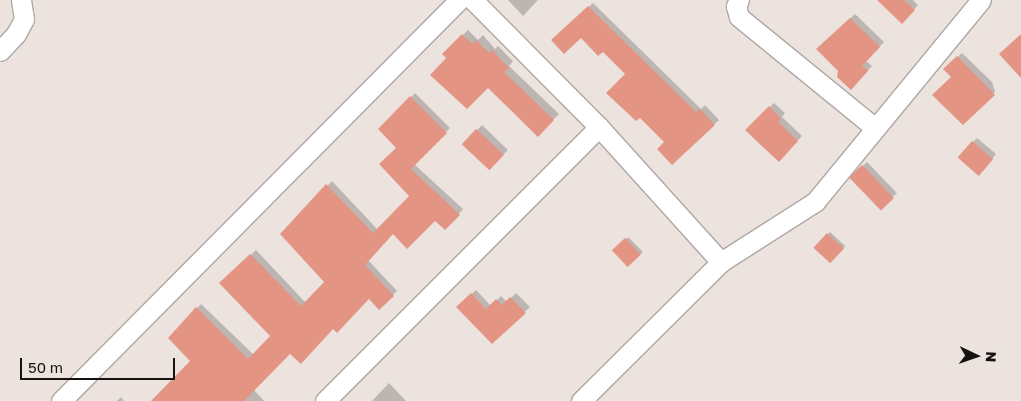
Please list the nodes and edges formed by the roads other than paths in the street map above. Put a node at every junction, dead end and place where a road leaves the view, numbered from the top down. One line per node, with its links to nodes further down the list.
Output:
1 (21, 0): 6 (street)
2 (459, 0): 10 (street)
3 (473, 0): 7 (street)
4 (739, 0): 8 (street)
5 (981, 0): 8 (street)
6 (0, 51)
7 (599, 126): 9 (street); 11 (street)
8 (874, 127): 9 (street)
9 (721, 262): 12 (street)
10 (61, 401)
11 (325, 401)
12 (581, 401)

